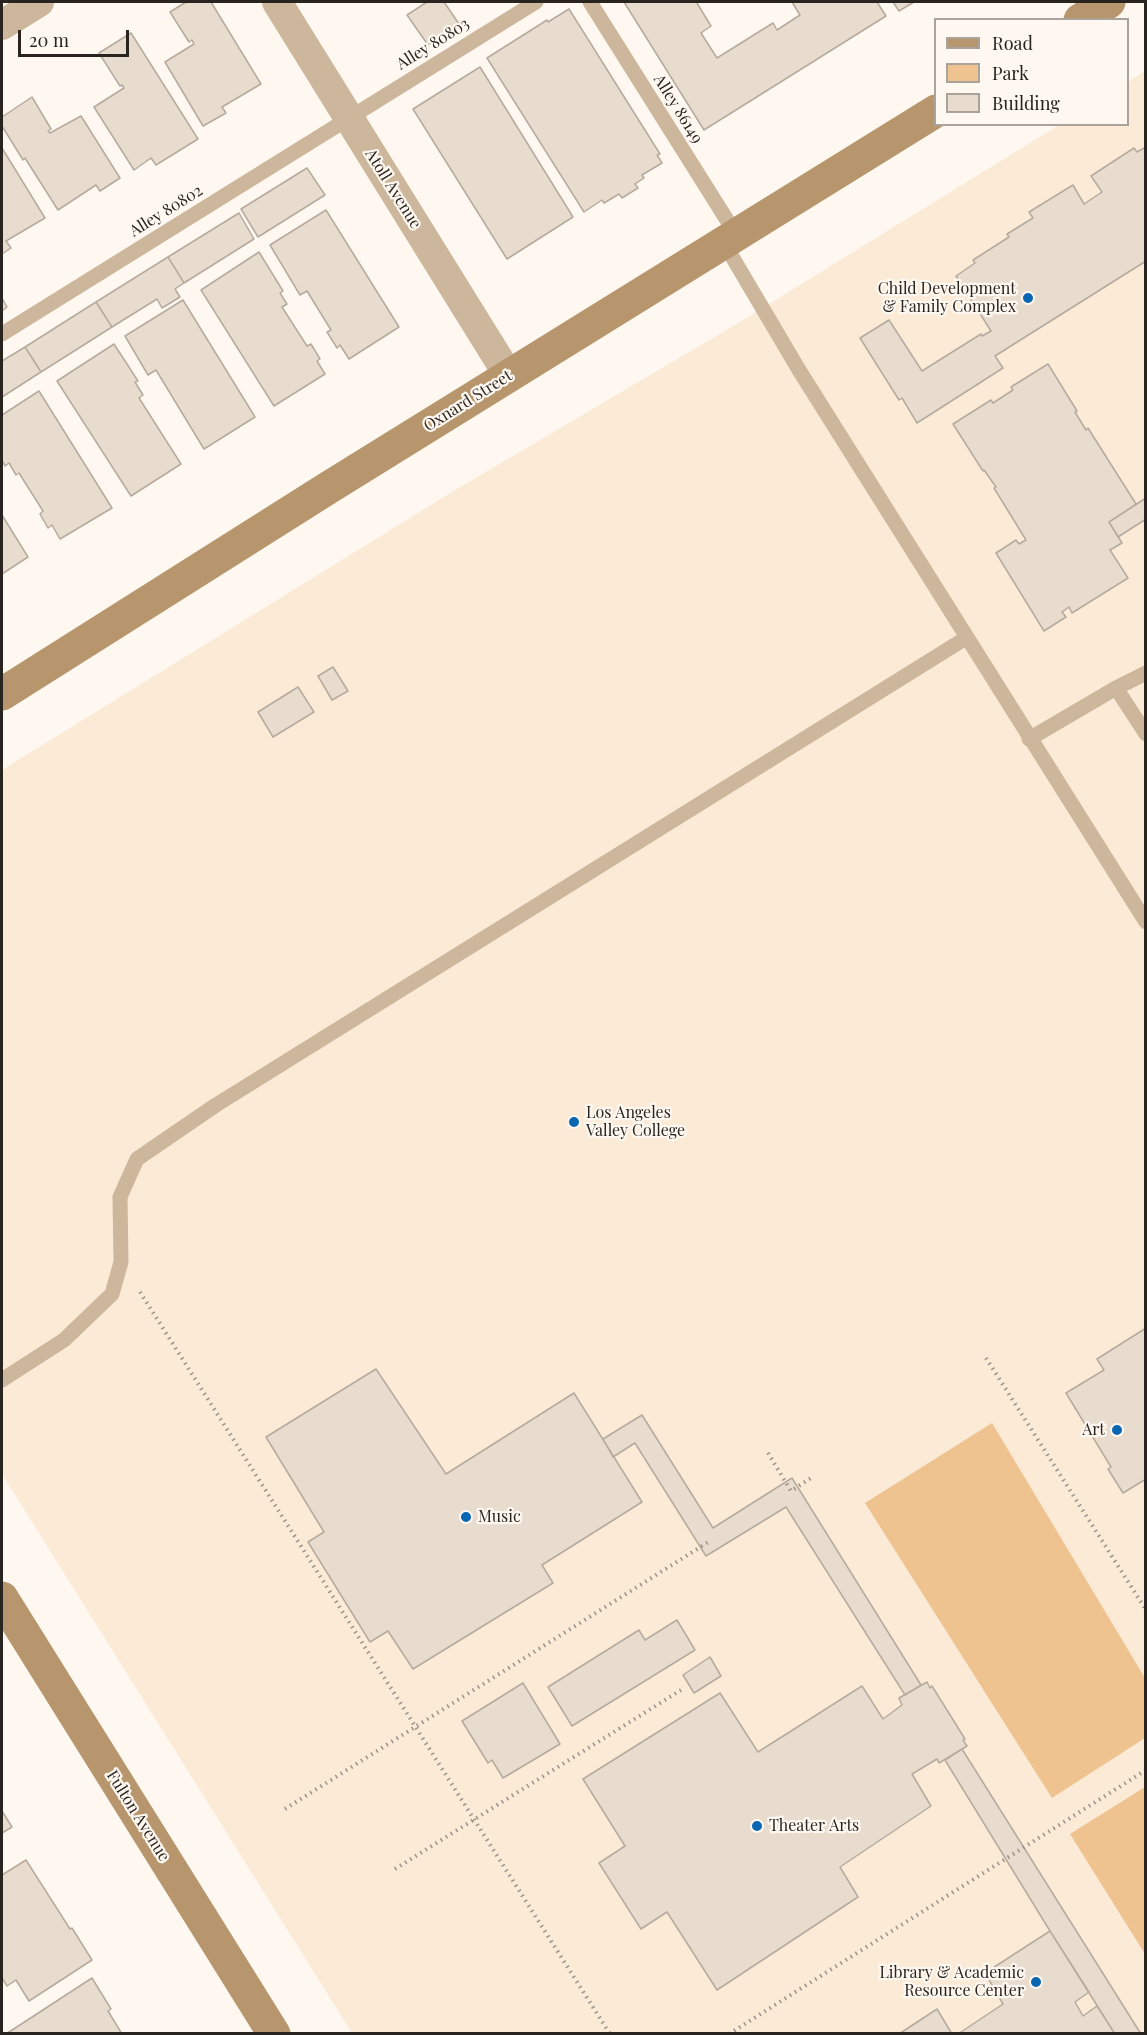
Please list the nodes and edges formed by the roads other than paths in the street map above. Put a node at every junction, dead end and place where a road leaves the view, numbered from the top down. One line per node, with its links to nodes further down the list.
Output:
1 (39, 2): 7 (street)
2 (277, 2): 9 (street, Atoll Avenue)
3 (536, 2): 9 (lane, Alley 80803)
4 (590, 2): 10 (lane, Alley 86149)
5 (1109, 2): 6 (main road)
6 (1083, 18)
7 (2, 25)
8 (934, 112): 10 (main road, Oxnard Street)
9 (349, 118): 11 (lane, Alley 80802); 12 (street, Atoll Avenue)
10 (730, 240): 12 (main road, Oxnard Street); 13 (lane, Alley 86149)
11 (2, 334)
12 (509, 376): 16 (main road, Oxnard Street)
13 (966, 638): 18 (lane, Alley 86149); 20 (lane)
14 (1146, 673): 15 (lane)
15 (1116, 688): 17 (lane); 18 (lane)
16 (2, 694)
17 (1146, 735)
18 (1029, 739): 19 (lane, Alley 86149)
19 (1146, 922)
20 (2, 1380)
21 (2, 1598): 22 (main road, Fulton Avenue)
22 (274, 2034)

